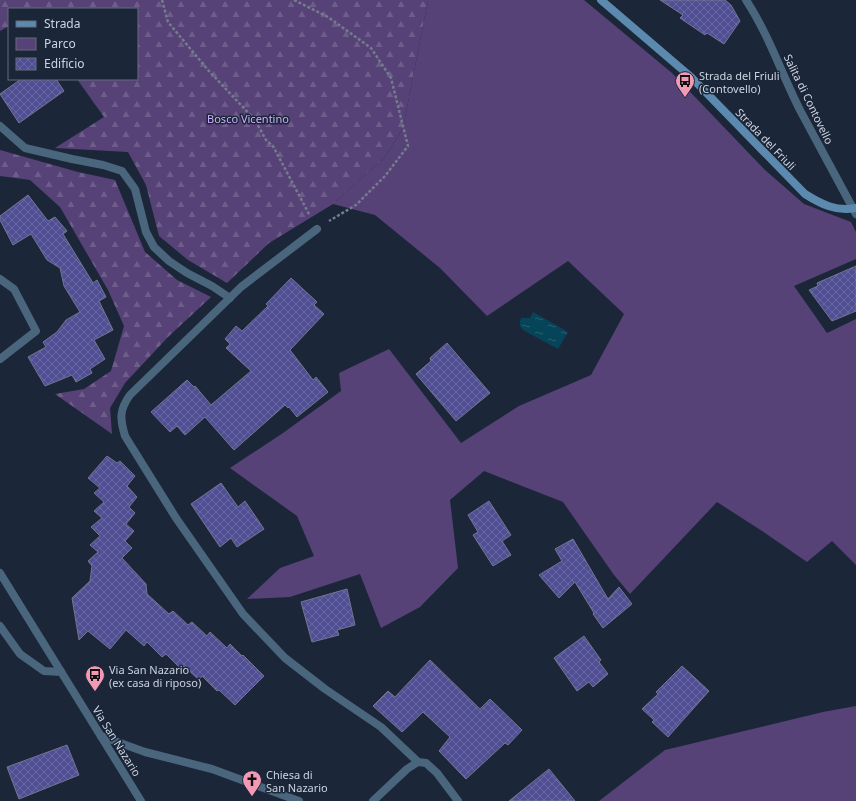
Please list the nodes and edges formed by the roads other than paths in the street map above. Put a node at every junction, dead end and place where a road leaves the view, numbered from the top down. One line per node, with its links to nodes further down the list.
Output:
1 (601, 0): 4 (main road, Strada del Friuli)
2 (746, 0): 4 (street, Salita di Contovello)
3 (0, 126): 7 (street)
4 (855, 210)
5 (317, 229): 7 (street)
6 (0, 279): 8 (street)
7 (230, 298): 13 (street)
8 (0, 359)
9 (0, 573): 11 (street, Via San Nazario)
10 (0, 626): 11 (street)
11 (61, 672): 12 (street, Via San Nazario)
12 (101, 736): 14 (street, Via San Nazario); 15 (street)
13 (418, 762): 16 (street); 17 (street)
14 (141, 801)
15 (299, 801)
16 (373, 801)
17 (458, 801)

